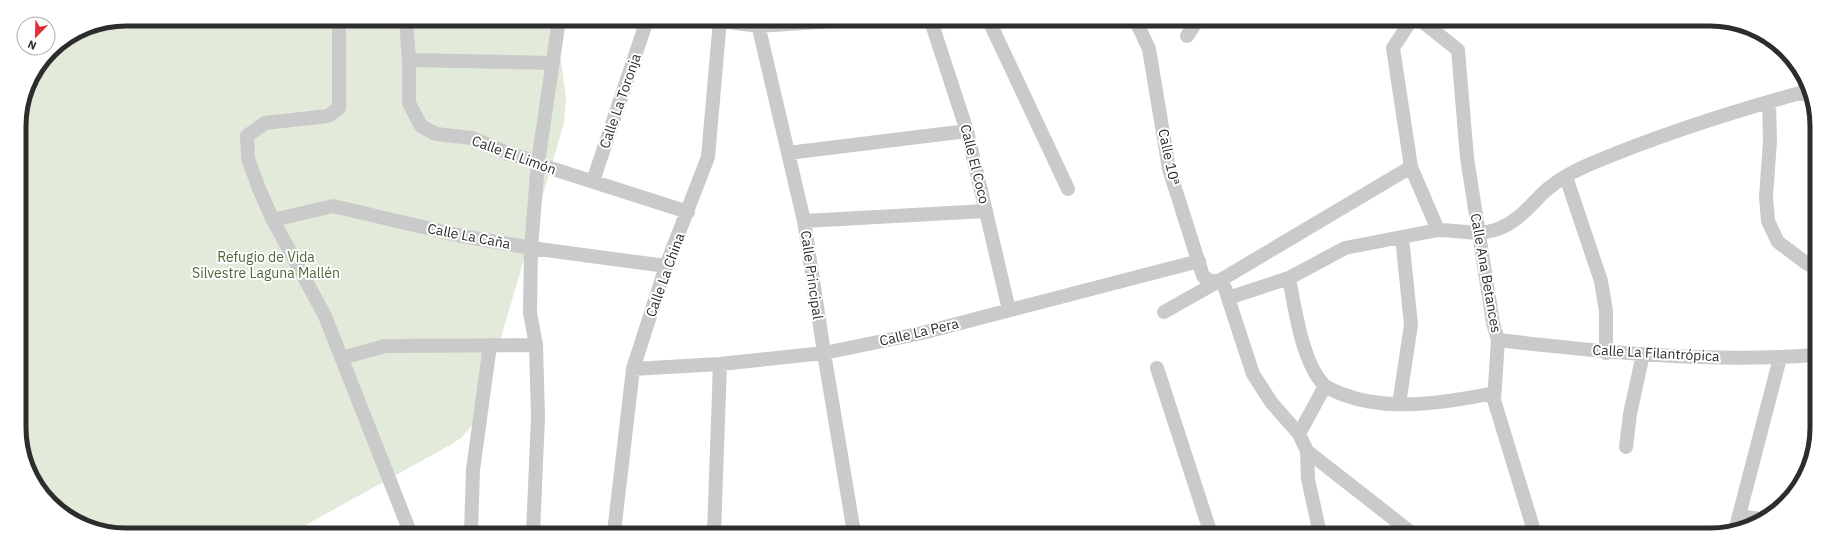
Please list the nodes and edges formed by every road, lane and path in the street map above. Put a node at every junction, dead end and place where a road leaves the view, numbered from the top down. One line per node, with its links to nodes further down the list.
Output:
1 (339, 26): 27 (street)
2 (406, 26): 14 (street, Calle El Limón)
3 (558, 26): 15 (street)
4 (645, 26): 23 (street, Calle La Toronja)
5 (719, 26): 26 (street, Calle La China)
6 (758, 26): 19 (street, Calle Principal)
7 (933, 26): 18 (street, Calle El Coco)
8 (990, 26): 24 (street)
9 (1138, 26): 33 (street, Calle 10ª)
10 (1194, 26): 13 (street)
11 (1407, 26): 21 (street)
12 (1428, 26): 30 (street, Calle Ana Betances)
13 (1187, 36)
14 (409, 60): 15 (street); 20 (street, Calle El Limón)
15 (553, 63): 20 (street)
16 (1805, 94): 17 (street)
17 (1769, 102): 22 (street); 34 (street)
18 (967, 131): 19 (street); 25 (street, Calle El Coco)
19 (788, 153): 28 (street, Calle Principal)
20 (538, 162): 23 (street, Calle El Limón); 32 (street)
21 (1410, 167): 29 (street); 37 (street)
22 (1566, 177): 30 (street); 44 (street)
23 (593, 181): 26 (street, Calle El Limón)
24 (1068, 189)
25 (986, 211): 28 (street); 39 (street, Calle El Coco)
26 (688, 212): 35 (street, Calle La China)
27 (273, 220): 32 (street, Calle La Caña); 48 (street)
28 (804, 221): 45 (street, Calle Principal)
29 (1438, 230): 30 (street); 31 (street)
30 (1478, 233): 41 (street, Calle Ana Betances)
31 (1402, 237): 36 (street); 55 (street)
32 (531, 248): 35 (street, Calle La Caña); 43 (street)
33 (1199, 261): 37 (street, Calle 10ª); 39 (street, Calle La Pera)
34 (1810, 265)
35 (666, 266): 52 (street, Calle La China)
36 (1289, 278): 38 (street); 53 (street)
37 (1218, 282): 38 (street); 40 (street)
38 (1228, 298): 56 (street)
39 (1010, 310): 45 (street, Calle La Pera)
40 (1164, 312)
41 (1498, 340): 44 (street, Calle La Filantrópica); 54 (street, Calle Ana Betances)
42 (490, 345): 43 (street); 48 (street); 61 (street)
43 (536, 345): 62 (street)
44 (1606, 352): 46 (street, Calle La Filantrópica)
45 (824, 353): 50 (street, Calle La Pera); 65 (street, Calle Principal)
46 (1643, 354): 49 (street, Calle La Filantrópica); 57 (street)
47 (1810, 355): 49 (street, Calle La Filantrópica)
48 (342, 358): 60 (street)
49 (1780, 358): 59 (street)
50 (720, 364): 52 (street, Calle La Pera); 64 (street)
51 (1157, 368): 66 (street)
52 (633, 369): 63 (street, Calle La China)
53 (1325, 386): 55 (street); 56 (street)
54 (1494, 393): 55 (street); 69 (street, Calle Ana Betances)
55 (1399, 404)
56 (1299, 434): 58 (street)
57 (1626, 447)
58 (1307, 451): 67 (street); 68 (street)
59 (1738, 522)
60 (408, 528)
61 (471, 528)
62 (533, 528)
63 (614, 528)
64 (714, 528)
65 (853, 528)
66 (1208, 528)
67 (1319, 528)
68 (1406, 528)
69 (1533, 528)

